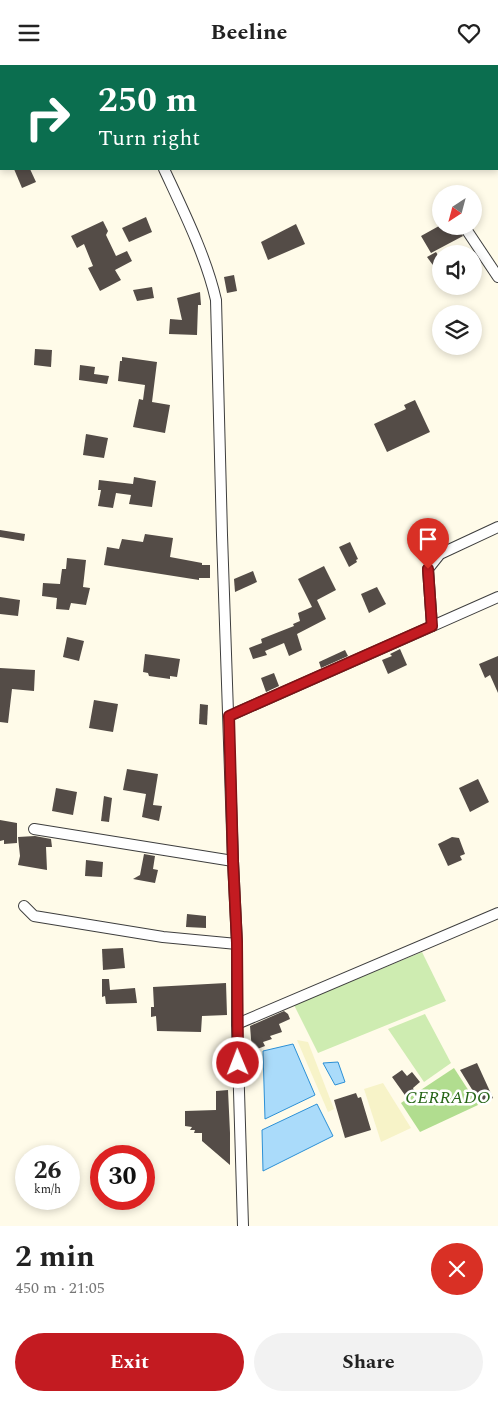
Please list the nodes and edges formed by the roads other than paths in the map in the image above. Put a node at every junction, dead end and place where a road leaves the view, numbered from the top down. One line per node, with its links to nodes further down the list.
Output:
1 (164, 170): 7 (street)
2 (470, 235): 3 (street)
3 (498, 277)
4 (498, 527): 6 (street)
5 (498, 597): 6 (street)
6 (432, 626): 7 (street)
7 (229, 716): 9 (street)
8 (34, 829): 9 (street)
9 (233, 861): 12 (street)
10 (24, 906): 12 (street)
11 (498, 913): 13 (street)
12 (237, 943): 13 (street)
13 (238, 1024): 14 (street)
14 (243, 1226)

